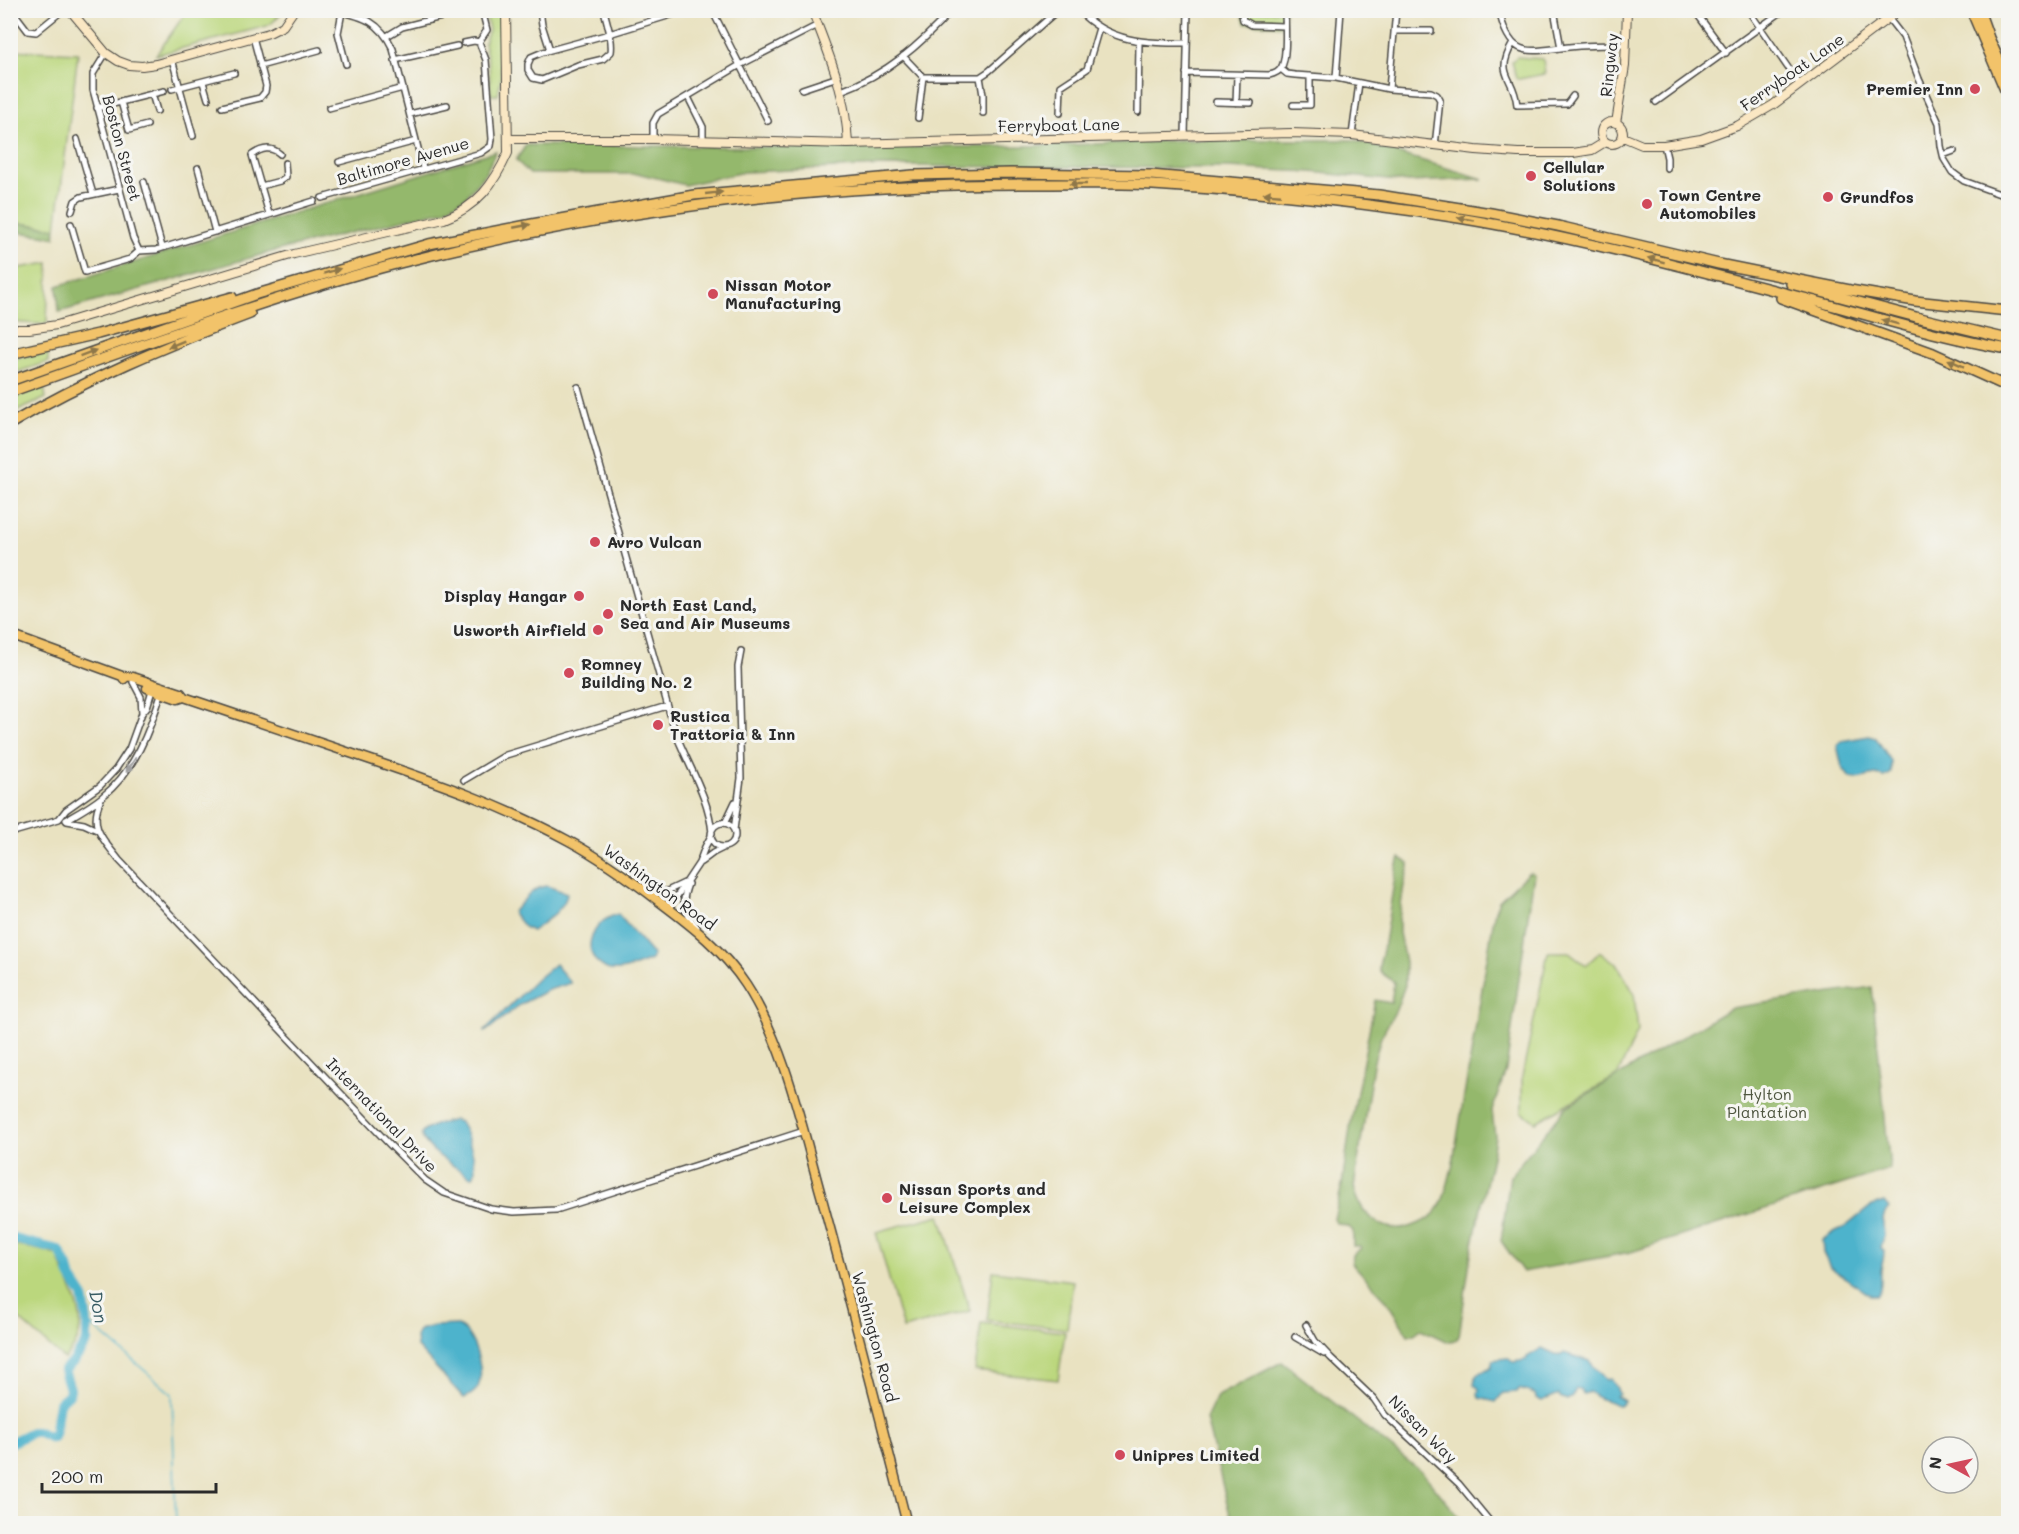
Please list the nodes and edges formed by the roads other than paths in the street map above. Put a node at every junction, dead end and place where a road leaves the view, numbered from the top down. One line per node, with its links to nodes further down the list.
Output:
1 (12, 10): 2 (street)
2 (63, 10)
3 (70, 10): 52 (street)
4 (294, 10): 41 (street)
5 (482, 10): 42 (street)
6 (506, 10): 113 (street)
7 (540, 10): 51 (street)
8 (603, 10): 39 (street)
9 (687, 10): 39 (street)
10 (712, 10): 58 (street)
11 (812, 10): 33 (street)
12 (952, 10): 54 (street)
13 (1058, 10): 67 (street)
14 (1078, 10): 35 (street)
15 (1188, 10): 44 (street)
16 (1241, 10): 34 (street)
17 (1285, 10): 34 (street)
18 (1341, 10): 68 (street)
19 (1395, 10): 37 (street)
20 (1499, 10): 45 (street)
21 (1554, 10): 49 (street)
22 (1627, 10): 47 (street, Ringway)
23 (1748, 10): 36 (street)
24 (1784, 10): 36 (street)
25 (1882, 10): 32 (street)
26 (1899, 10): 32 (street, Ferryboat Lane)
27 (1971, 10): 83 (highway)
28 (1979, 10): 69 (highway)
29 (339, 11): 40 (street); 57 (street)
30 (1695, 11): 53 (street)
31 (457, 13): 40 (street)
32 (1888, 19): 72 (street, Ferryboat Lane); 123 (street)
33 (818, 25): 58 (street); 65 (street)
34 (1284, 26): 60 (street)
35 (1099, 28): 43 (street); 101 (street)
36 (1759, 28): 53 (street); 72 (street)
37 (1395, 31): 38 (street); 77 (street)
38 (1431, 31)
39 (609, 34): 51 (street); 51 (street)
40 (387, 36): 56 (street)
41 (253, 37): 55 (street); 59 (street)
42 (479, 42): 46 (street); 127 (street, Baltimore Avenue)
43 (1139, 42): 44 (street); 99 (street)
44 (1187, 43): 62 (street)
45 (1513, 43): 49 (street); 93 (street)
46 (464, 44)
47 (1626, 45): 49 (street); 106 (street, Ringway)
48 (457, 46): 56 (street)
49 (1561, 48)
50 (319, 50): 59 (street)
51 (550, 50)
52 (106, 53): 55 (street); 95 (street, Boston Street)
53 (1726, 53): 87 (street)
54 (903, 56): 66 (street); 79 (street)
55 (172, 59): 73 (street)
56 (395, 60): 74 (street)
57 (346, 63)
58 (740, 65): 82 (street); 105 (street)
59 (260, 66): 94 (street)
60 (1281, 69): 63 (street); 64 (street)
61 (234, 73): 70 (street)
62 (1186, 73): 63 (street); 110 (street)
63 (1237, 75): 88 (street)
64 (1310, 76): 68 (street); 92 (street)
65 (838, 77): 76 (street); 79 (street)
66 (922, 77): 67 (street); 104 (street)
67 (980, 77): 100 (street)
68 (1336, 78): 71 (street)
69 (2008, 80)
70 (203, 82): 73 (street); 84 (street)
71 (1359, 83): 77 (street); 108 (street)
72 (1800, 85): 119 (street, Ferryboat Lane)
73 (180, 88): 75 (street); 109 (street)
74 (403, 88): 96 (street); 103 (street)
75 (172, 89)
76 (802, 89)
77 (1389, 89): 120 (street)
78 (164, 91): 80 (street)
79 (841, 91): 118 (street)
80 (152, 94): 85 (street); 97 (street)
81 (1573, 96): 90 (street)
82 (688, 97): 114 (street); 115 (street)
83 (2008, 98)
84 (208, 99)
85 (121, 102): 95 (street); 107 (street)
86 (1216, 102): 88 (street)
87 (1656, 102)
88 (1236, 103): 89 (street)
89 (1251, 103)
90 (1567, 104): 93 (street); 98 (street)
91 (447, 105): 103 (street)
92 (1293, 105)
93 (1517, 105): 102 (street)
94 (222, 107)
95 (98, 108): 131 (street, Boston Street)
96 (329, 108)
97 (157, 111)
98 (1572, 111)
99 (1138, 112)
100 (983, 113)
101 (1060, 113)
102 (1514, 113)
103 (410, 114): 116 (street)
104 (918, 117)
105 (768, 121)
106 (1616, 123): 111 (street); 117 (street)
107 (147, 125)
108 (1352, 135): 110 (street, Ferryboat Lane); 120 (street, Ferryboat Lane)
109 (194, 136)
110 (1185, 136): 118 (street, Ferryboat Lane)
111 (1623, 137): 117 (street); 119 (street, Ferryboat Lane)
112 (77, 139): 132 (street)
113 (509, 139): 114 (street, Ferryboat Lane); 147 (street)
114 (653, 139): 115 (street, Ferryboat Lane)
115 (703, 140): 118 (street, Ferryboat Lane)
116 (416, 141): 124 (street); 127 (street)
117 (1605, 142): 120 (street, Ferryboat Lane)
118 (848, 144)
119 (1664, 145): 128 (street)
120 (1435, 146)
121 (1954, 151): 123 (street)
122 (280, 154): 130 (street)
123 (1943, 154): 133 (street)
124 (339, 162)
125 (285, 163): 130 (street)
126 (198, 168): 139 (street)
127 (423, 168): 134 (street, Baltimore Avenue)
128 (1666, 168)
129 (144, 182): 140 (street)
130 (261, 186): 137 (street)
131 (119, 189): 132 (street); 141 (street, Boston Street)
132 (93, 194): 136 (street)
133 (2008, 197)
134 (322, 198)
135 (314, 201): 137 (street)
136 (72, 211)
137 (269, 214): 139 (street)
138 (71, 224): 141 (street)
139 (215, 232): 140 (street)
140 (162, 247): 141 (street)
141 (139, 251)
142 (1719, 264): 145 (highway, one-way to 142); 146 (highway); 148 (highway)
143 (1713, 275): 144 (highway, one-way to 144); 149 (highway, one-way to 143); 153 (highway, one-way to 143)
144 (348, 277): 154 (highway); 155 (highway, one-way to 155)
145 (307, 279): 150 (highway); 151 (highway, one-way to 145)
146 (2008, 312)
147 (10, 329)
148 (2008, 339)
149 (2008, 349)
150 (10, 354)
151 (10, 381)
152 (578, 387): 161 (street)
153 (2008, 387)
154 (10, 392)
155 (10, 424)
156 (10, 635): 158 (main road, Washington Road)
157 (741, 651): 164 (street)
158 (122, 676): 159 (main road, Washington Road); 160 (main road, Washington Road)
159 (133, 682): 160 (main road, Washington Road); 162 (street)
160 (158, 688): 162 (street); 165 (street, International Drive, one-way to 165); 183 (main road, Washington Road)
161 (667, 706): 163 (street); 168 (street)
162 (142, 713): 166 (street)
163 (464, 780)
164 (738, 795): 172 (street); 175 (street)
165 (101, 799): 167 (street, International Drive); 171 (street, International Drive)
166 (78, 803): 167 (street, International Drive); 169 (street)
167 (82, 810): 170 (street, International Drive); 171 (street, International Drive); 173 (street, International Drive)
168 (711, 816): 172 (street); 177 (street)
169 (59, 819): 170 (street); 176 (street)
170 (66, 820): 173 (street)
171 (95, 822): 174 (street, International Drive)
172 (722, 824): 175 (street); 177 (street)
173 (90, 827): 174 (street)
174 (97, 830): 186 (street, International Drive)
175 (734, 831): 179 (street)
176 (10, 833)
177 (712, 834): 179 (street); 181 (street)
178 (10, 842): 180 (street)
179 (725, 848): 181 (street)
180 (10, 856)
181 (699, 863): 182 (street)
182 (689, 877): 183 (street); 184 (street); 185 (street)
183 (636, 884): 184 (main road, Washington Road)
184 (669, 908): 185 (main road, Washington Road)
185 (704, 935): 186 (main road, Washington Road)
186 (804, 1131): 190 (main road, Washington Road)
187 (1306, 1325): 189 (street)
188 (1295, 1337): 189 (street)
189 (1330, 1358): 191 (street, Nissan Way)
190 (907, 1524)
191 (1492, 1524)

